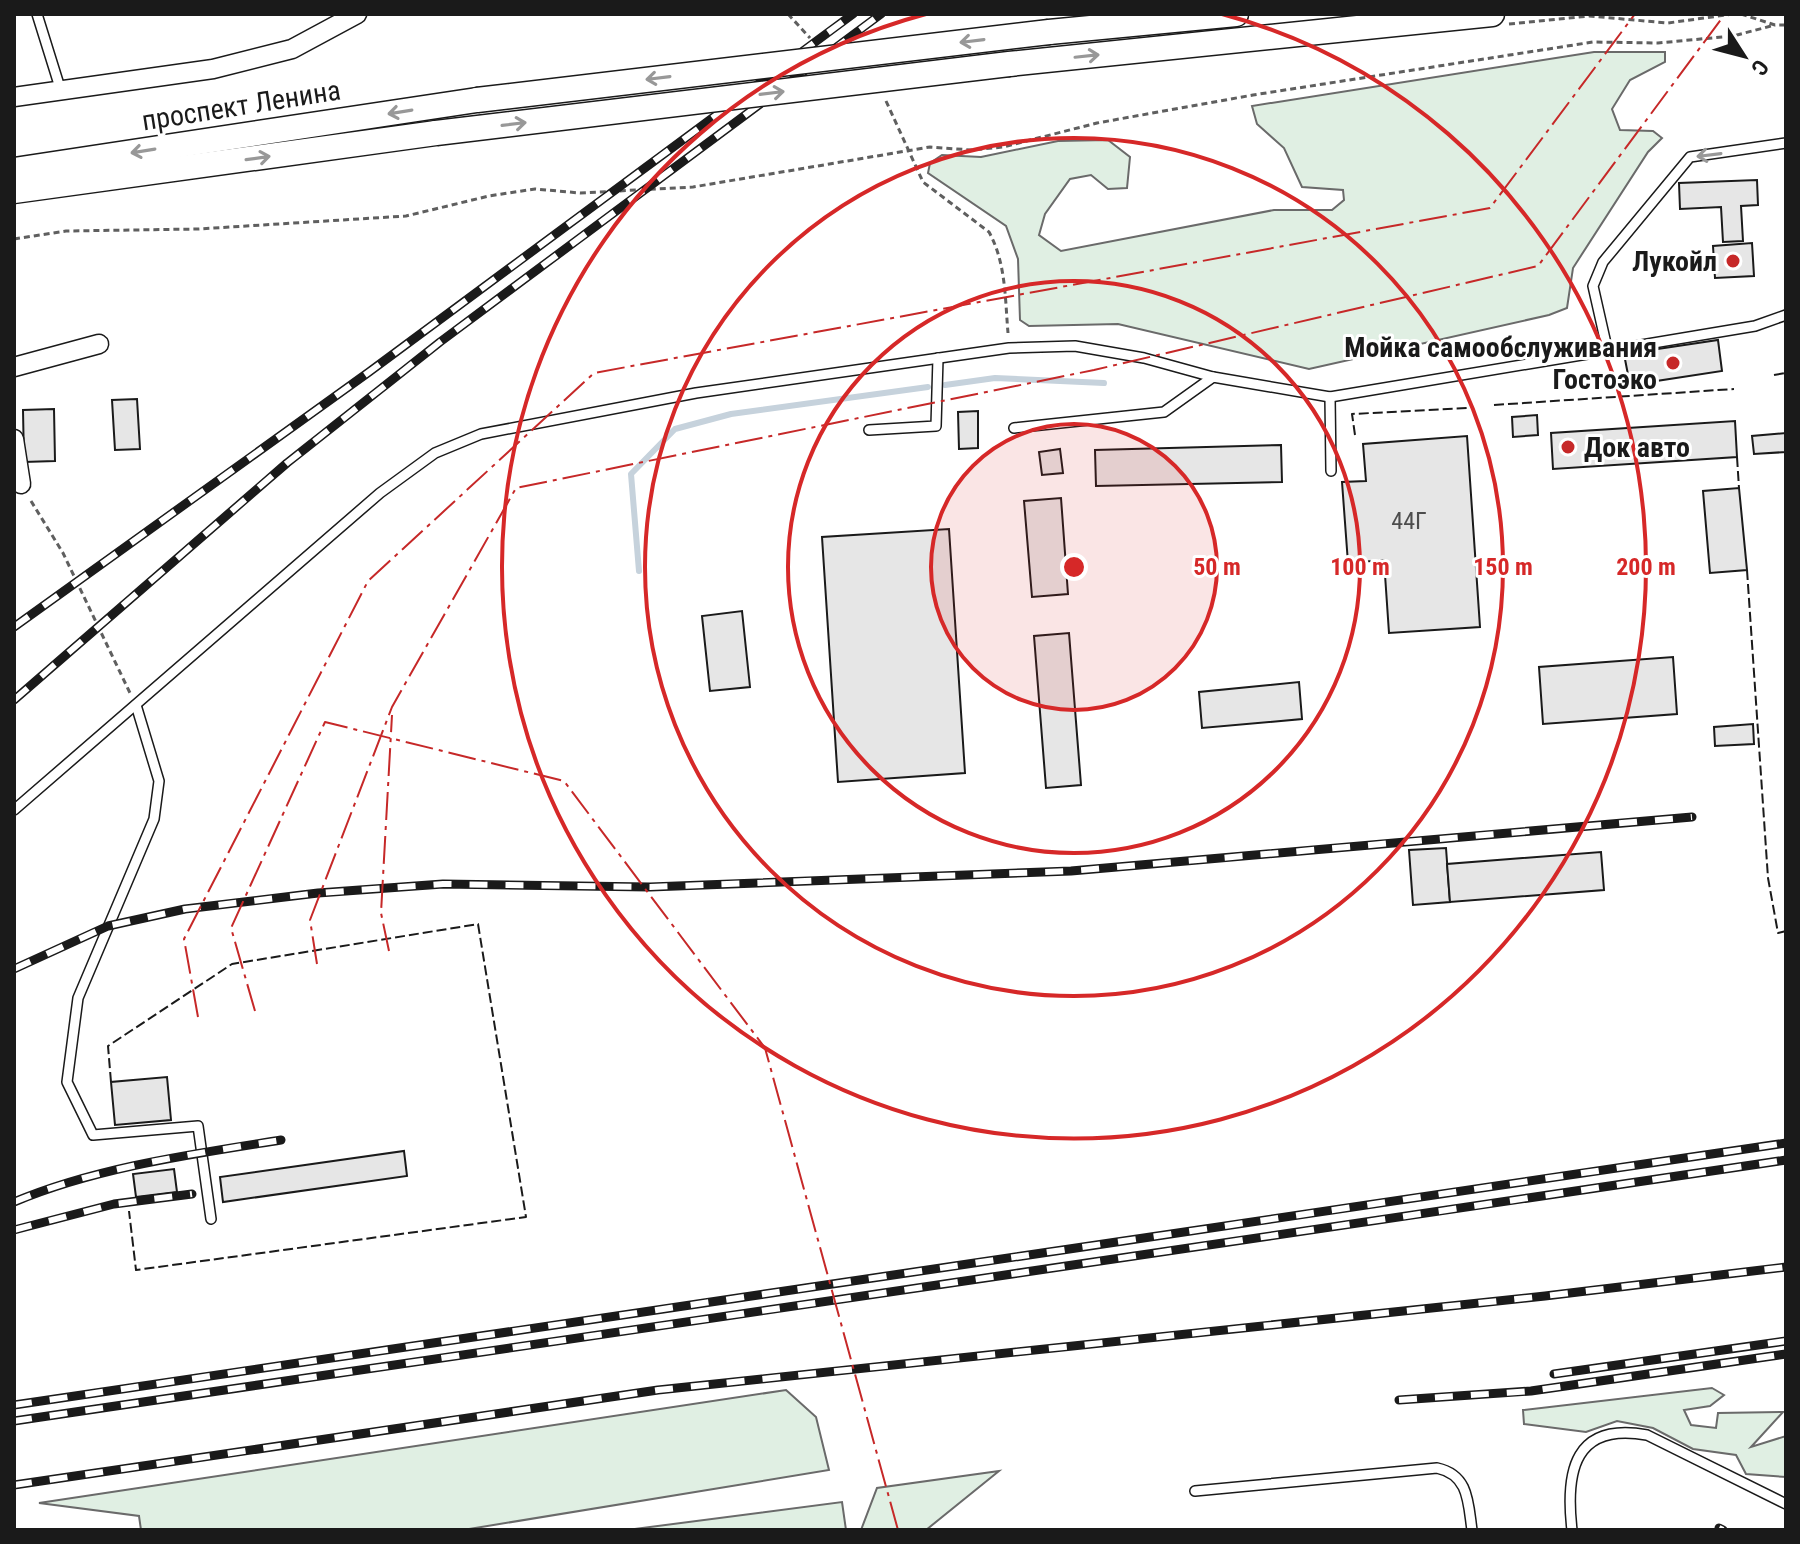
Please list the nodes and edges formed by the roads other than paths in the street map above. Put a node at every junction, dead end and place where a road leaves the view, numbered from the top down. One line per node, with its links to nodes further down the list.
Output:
1 (37, 14): 5 (lane)
2 (357, 14): 5 (street)
3 (1236, 14): 8 (main road, проспект Ленина, one-way to 8, bridge)
4 (1492, 14): 9 (main road, проспект Ленина, one-way to 4, bridge)
5 (61, 92): 6 (street)
6 (14, 97)
7 (1786, 143): 12 (lane, one-way to 12)
8 (14, 170)
9 (14, 191)
10 (1786, 315): 12 (lane)
11 (99, 344): 14 (street)
12 (1607, 348): 16 (lane)
13 (938, 358): 15 (lane); 18 (lane); 22 (lane)
14 (14, 367)
15 (1213, 377): 16 (lane); 17 (lane)
16 (1330, 397): 20 (lane)
17 (1014, 428)
18 (869, 430)
19 (14, 439): 21 (street)
20 (1331, 471)
21 (17, 488)
22 (136, 705): 23 (lane); 24 (lane)
23 (14, 810)
24 (211, 1219)
25 (1195, 1491): 27 (lane)
26 (1786, 1504): 28 (lane)
27 (1472, 1530)
28 (1572, 1530)

